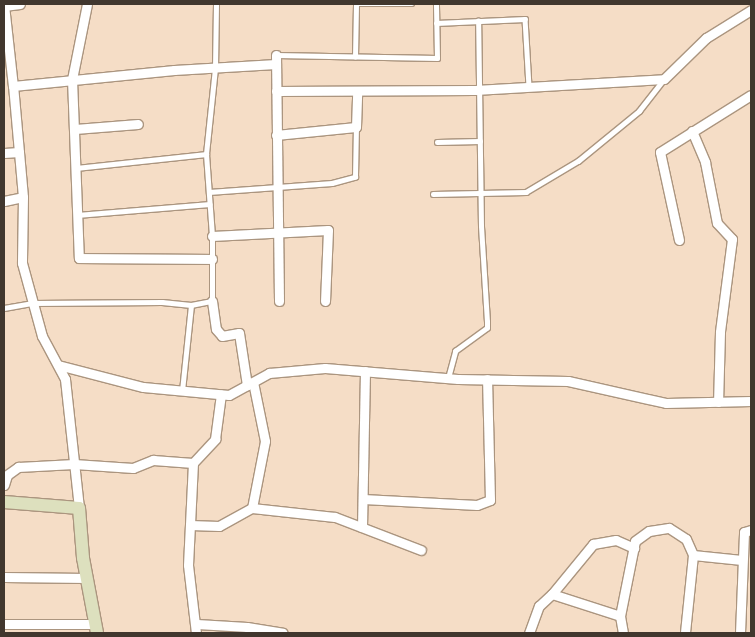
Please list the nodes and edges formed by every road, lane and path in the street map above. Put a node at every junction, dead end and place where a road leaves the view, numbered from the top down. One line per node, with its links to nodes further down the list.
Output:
1 (20, 4): 7 (street)
2 (87, 4): 14 (street)
3 (216, 4): 13 (lane)
4 (356, 4): 5 (lane); 11 (lane)
5 (412, 4)
6 (436, 4): 10 (lane)
7 (4, 6): 16 (street)
8 (751, 10): 15 (street)
9 (478, 21): 10 (lane); 17 (lane); 18 (lane)
10 (436, 23): 11 (lane)
11 (355, 57): 12 (lane)
12 (276, 60): 13 (street); 19 (street)
13 (215, 68): 14 (street); 31 (lane)
14 (72, 79): 16 (street); 24 (street)
15 (664, 79): 17 (street); 35 (lane)
16 (13, 86): 29 (street)
17 (529, 87): 18 (street)
18 (479, 90): 20 (street); 27 (lane)
19 (276, 91): 20 (street); 26 (street)
20 (357, 91): 23 (street)
21 (751, 95): 25 (street)
22 (138, 124): 24 (street)
23 (356, 127): 26 (street); 33 (lane)
24 (75, 129): 32 (street)
25 (692, 131): 43 (street); 59 (street)
26 (276, 135): 33 (street)
27 (480, 141): 28 (lane); 35 (lane)
28 (437, 142)
29 (19, 152): 30 (street); 37 (street)
30 (4, 153)
31 (206, 154): 32 (lane); 34 (lane)
32 (76, 168): 40 (street)
33 (276, 186): 34 (lane); 41 (street)
34 (209, 192): 39 (lane)
35 (480, 193): 36 (lane); 53 (lane)
36 (433, 194)
37 (23, 197): 38 (street); 48 (street)
38 (4, 201)
39 (210, 204): 40 (lane); 42 (lane)
40 (77, 215): 44 (street)
41 (276, 233): 42 (street); 46 (street); 47 (street)
42 (212, 236): 44 (lane)
43 (679, 240)
44 (212, 259): 45 (lane)
45 (212, 301): 49 (lane); 55 (street)
46 (279, 301)
47 (325, 301)
48 (33, 303): 49 (lane); 50 (lane); 51 (street)
49 (191, 305): 56 (lane)
50 (4, 308)
51 (58, 365): 56 (street); 61 (street)
52 (365, 371): 53 (street); 55 (street); 63 (street)
53 (448, 378): 54 (street)
54 (487, 379): 59 (street); 63 (street)
55 (250, 384): 57 (street); 66 (street)
56 (182, 391): 57 (street)
57 (221, 394): 60 (street)
58 (751, 401): 59 (street)
59 (718, 402)
60 (193, 463): 61 (street); 67 (street)
61 (74, 464): 62 (street); 65 (street)
62 (4, 484)
63 (363, 498): 68 (street)
64 (4, 502): 65 (street)
65 (79, 508): 75 (street)
66 (252, 508): 67 (street); 68 (street)
67 (190, 524): 79 (street)
68 (362, 527): 71 (street)
69 (751, 530): 73 (street)
70 (634, 548): 72 (street); 76 (street); 77 (street)
71 (421, 550)
72 (693, 555): 73 (street); 84 (street)
73 (742, 560): 85 (street)
74 (4, 577): 75 (street)
75 (87, 578): 80 (street)
76 (552, 594): 77 (street); 82 (street)
77 (620, 616): 83 (street)
78 (4, 624): 80 (street)
79 (197, 628): 81 (street)
80 (96, 629)
81 (284, 633)
82 (529, 633)
83 (623, 633)
84 (685, 633)
85 (740, 633)

